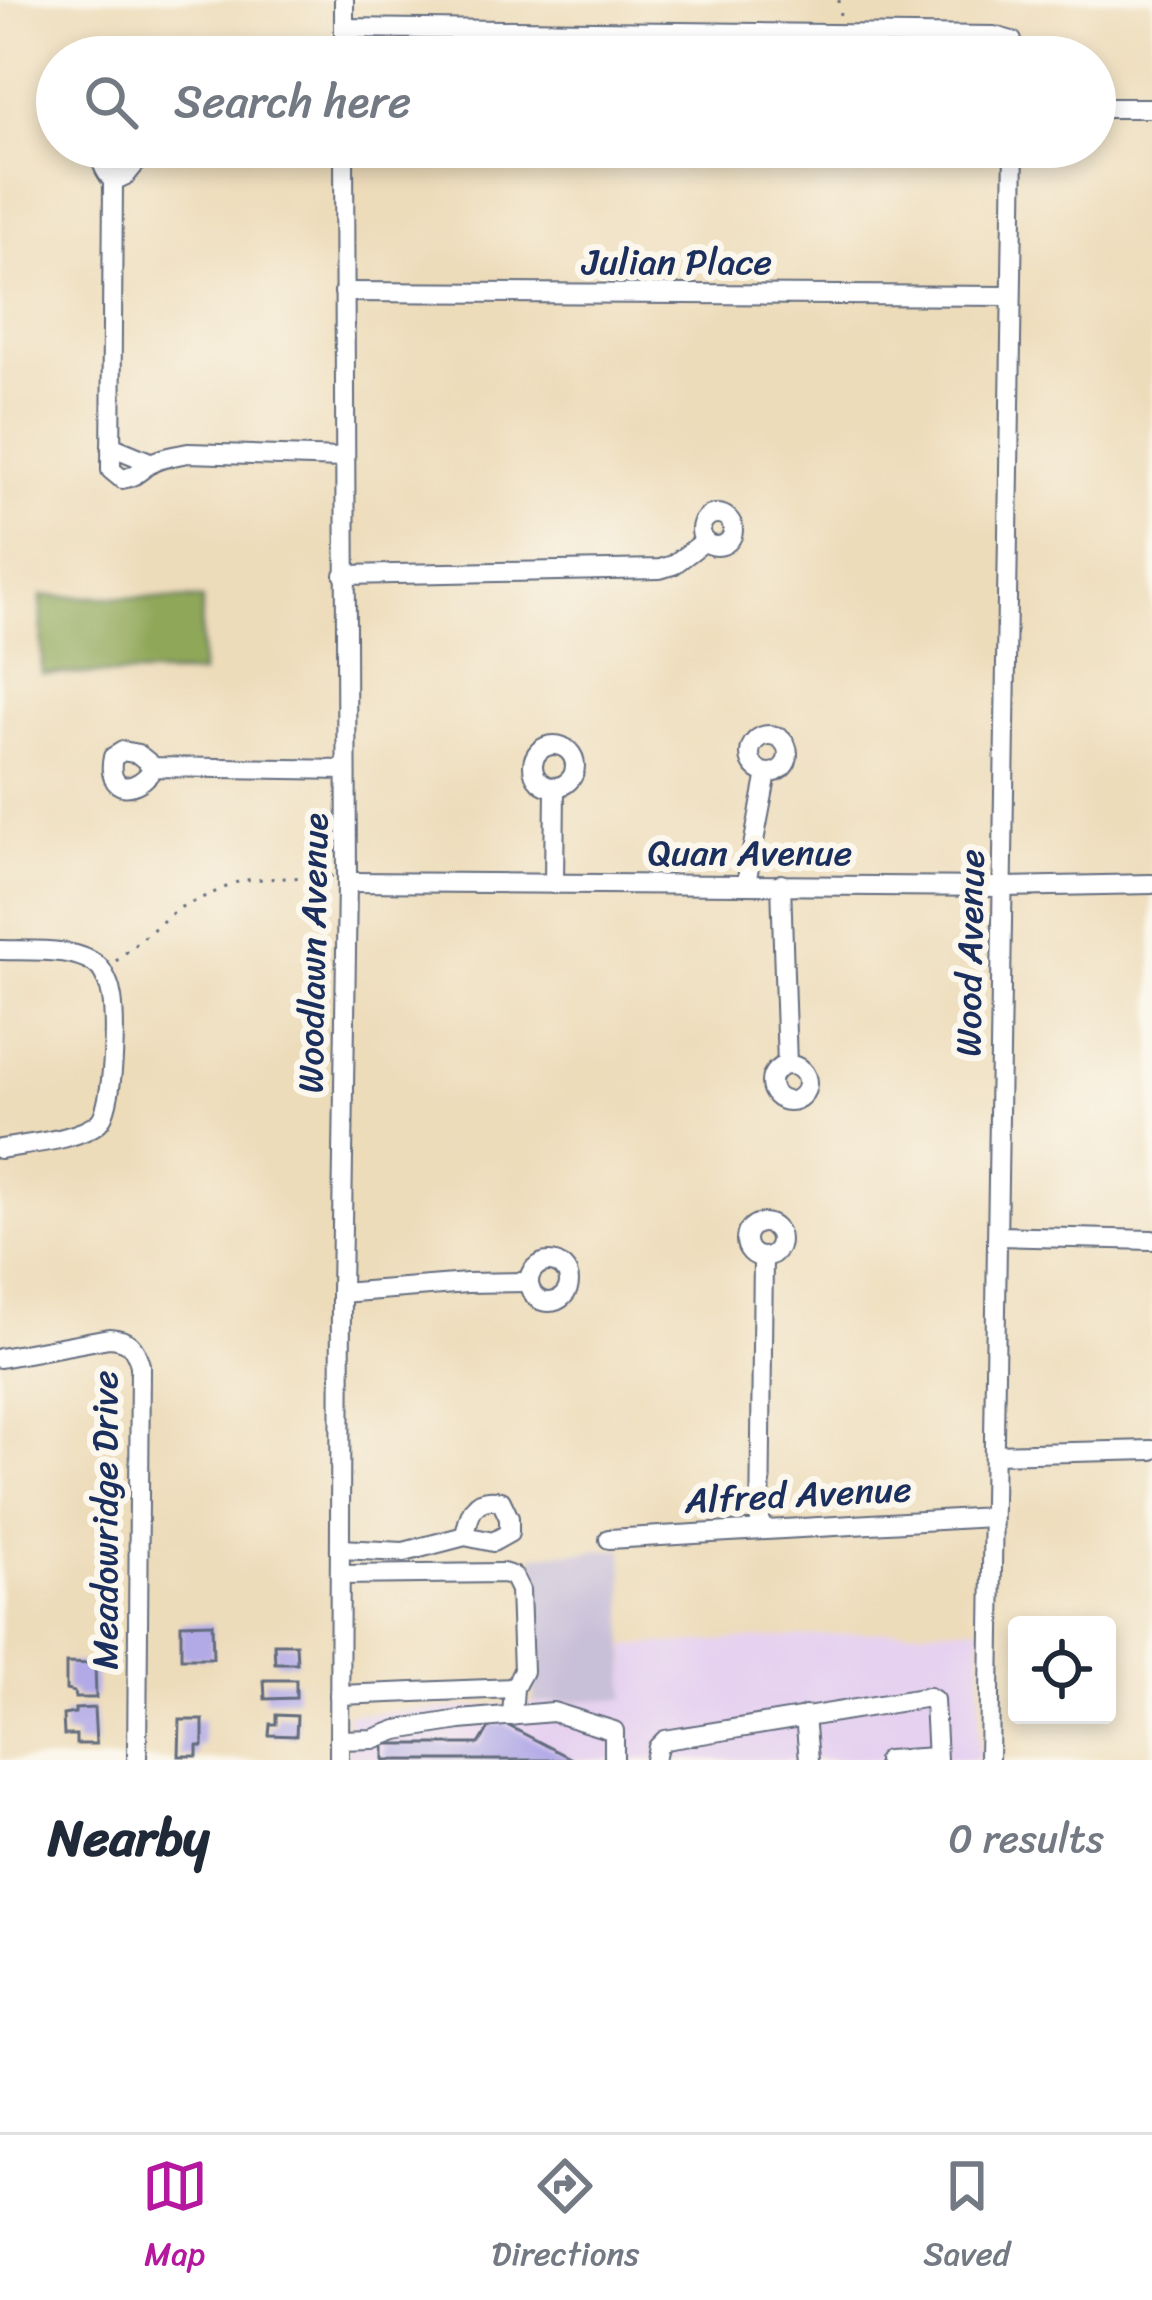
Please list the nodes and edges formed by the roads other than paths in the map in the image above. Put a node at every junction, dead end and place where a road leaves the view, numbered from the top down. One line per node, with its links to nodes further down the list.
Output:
1 (344, 0): 2 (street)
2 (344, 28): 3 (street); 4 (street)
3 (344, 36)
4 (994, 36)
5 (1116, 108): 6 (street)
6 (1152, 108)
7 (103, 168): 11 (street)
8 (134, 168): 11 (street)
9 (344, 168): 12 (street, Woodlawn Avenue)
10 (1014, 168): 13 (street, Wood Avenue)
11 (113, 182): 14 (street)
12 (344, 292): 13 (street, Julian Place); 14 (street, Woodlawn Avenue)
13 (1011, 296): 26 (street, Wood Avenue)
14 (343, 458): 16 (street, Woodlawn Avenue)
15 (705, 541): 16 (street)
16 (344, 575): 18 (street, Woodlawn Avenue)
17 (154, 767): 18 (street)
18 (346, 770): 21 (street, Woodlawn Avenue)
19 (767, 773): 23 (street)
20 (555, 787): 22 (street)
21 (346, 879): 22 (street, Quan Avenue); 34 (street, Woodlawn Avenue)
22 (554, 884): 23 (street, Quan Avenue)
23 (746, 884): 24 (street, Quan Avenue)
24 (782, 884): 26 (street, Quan Avenue); 28 (street)
25 (1152, 884): 26 (street, Quan Avenue)
26 (1003, 887): 30 (street, Wood Avenue)
27 (0, 950): 29 (street)
28 (787, 1065)
29 (0, 1149)
30 (998, 1235): 31 (street); 37 (street, Wood Avenue)
31 (1152, 1240)
32 (763, 1258): 39 (street)
33 (528, 1282): 34 (street)
34 (340, 1293): 42 (street, Woodlawn Avenue)
35 (0, 1358): 50 (street, Meadowridge Drive)
36 (1152, 1450): 37 (street)
37 (994, 1454): 38 (street, Wood Avenue)
38 (991, 1517): 39 (street, Alfred Avenue); 55 (street, Wood Avenue)
39 (760, 1528): 41 (street, Alfred Avenue)
40 (465, 1536): 42 (street)
41 (609, 1539)
42 (340, 1549): 43 (street, Woodlawn Avenue)
43 (340, 1575): 44 (street); 45 (street, Woodlawn Avenue)
44 (514, 1688): 45 (street); 46 (street)
45 (339, 1695): 48 (street, Woodlawn Avenue)
46 (512, 1716): 48 (street); 51 (street)
47 (806, 1716): 49 (street); 52 (street); 53 (street)
48 (339, 1750)
49 (936, 1759): 54 (street)
50 (136, 1760)
51 (614, 1760)
52 (655, 1760)
53 (809, 1760)
54 (887, 1760)
55 (989, 1760)

